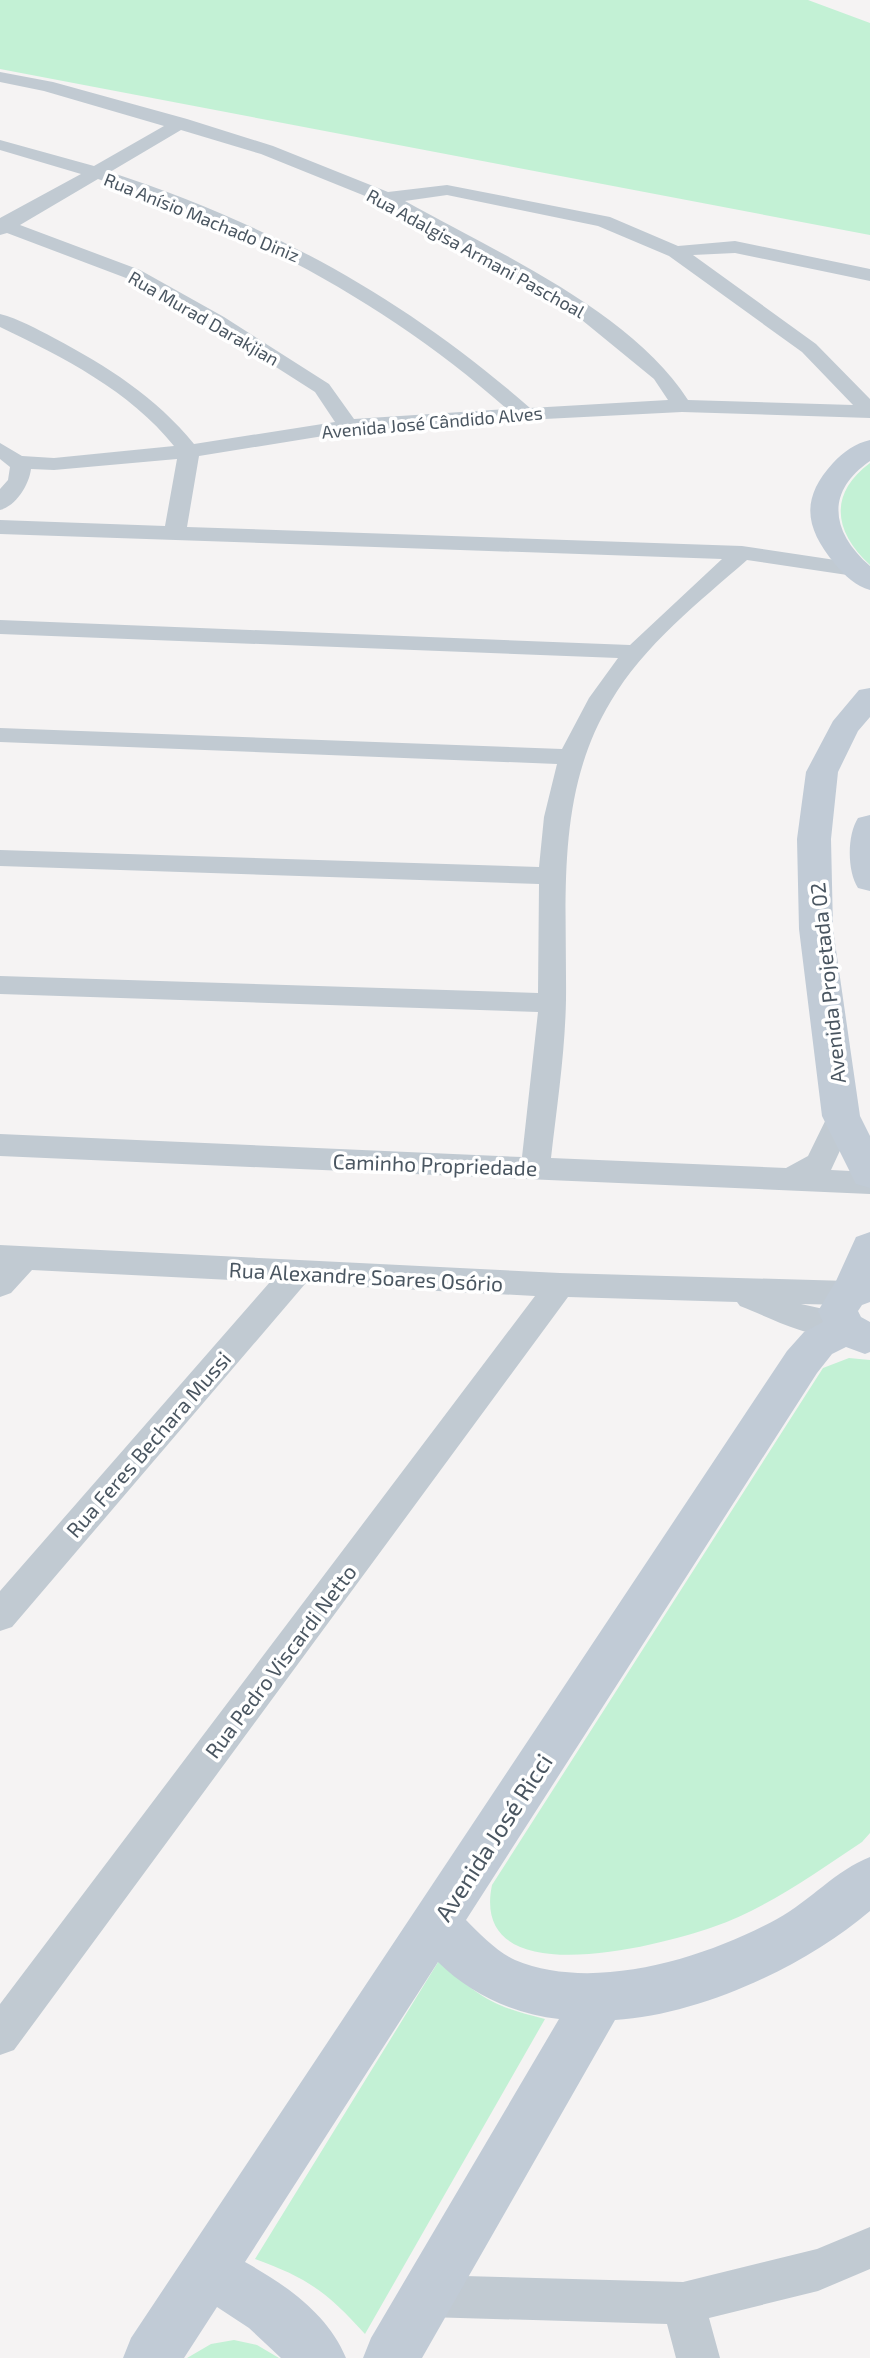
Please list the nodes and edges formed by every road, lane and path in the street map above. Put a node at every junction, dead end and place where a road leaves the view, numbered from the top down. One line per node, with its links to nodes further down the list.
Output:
1 (0, 77): 2 (street, Rua Adalgisa Armani Paschoal)
2 (181, 123): 4 (street); 5 (street, Rua Adalgisa Armani Paschoal)
3 (0, 145): 4 (street, Rua Anísio Machado Diniz)
4 (96, 173): 6 (street); 12 (street, Rua Anísio Machado Diniz)
5 (386, 198): 7 (street); 10 (street, Rua Adalgisa Armani Paschoal)
6 (2, 226): 13 (street, Rua Murad Darakjian)
7 (676, 252): 8 (street); 11 (street)
8 (870, 275)
9 (0, 320): 15 (street)
10 (682, 406): 11 (street, Avenida José Cândido Alves); 12 (street, Avenida José Cândido Alves)
11 (870, 411)
12 (525, 414): 13 (street, Avenida José Cândido Alves)
13 (348, 426): 15 (street, Avenida José Cândido Alves)
14 (870, 448): 21 (street)
15 (189, 451): 16 (street, Avenida José Cândido Alves); 19 (street)
16 (9, 456): 17 (street)
17 (0, 503)
18 (0, 527): 19 (street)
19 (175, 534): 20 (street)
20 (742, 553): 21 (street); 23 (street)
21 (862, 575)
22 (0, 627): 23 (street)
23 (635, 652): 26 (street)
24 (870, 696): 33 (street, Avenida Projetada 02)
25 (0, 735): 26 (street)
26 (571, 757): 29 (street)
27 (870, 825): 30 (street)
28 (0, 858): 29 (street)
29 (550, 876): 32 (street)
30 (870, 880)
31 (0, 985): 32 (street)
32 (552, 1003): 35 (street)
33 (841, 1116): 36 (street, Avenida Projetada 02); 37 (street)
34 (0, 1146): 35 (street, Caminho Propriedade)
35 (536, 1168): 37 (street, Caminho Propriedade)
36 (870, 1174)
37 (791, 1179): 38 (street, Caminho Propriedade)
38 (870, 1183)
39 (870, 1247): 44 (street)
40 (13, 1257): 41 (street, Rua Alexandre Soares Osório); 42 (street)
41 (296, 1273): 43 (street, Rua Alexandre Soares Osório); 45 (street, Rua Feres Bechara Mussi)
42 (0, 1285)
43 (560, 1285): 44 (street, Rua Alexandre Soares Osório); 49 (street, Rua Pedro Viscardi Netto)
44 (855, 1310): 47 (street, Avenida José Ricci)
45 (0, 1616)
46 (870, 1880): 48 (street)
47 (436, 1924): 48 (street); 51 (street, Avenida José Ricci)
48 (599, 1998): 52 (street)
49 (0, 2036)
50 (870, 2248): 53 (street)
51 (208, 2273): 54 (street, Avenida José Ricci); 55 (street)
52 (427, 2296): 53 (street); 56 (street)
53 (684, 2303): 57 (street)
54 (151, 2358)
55 (318, 2358)
56 (391, 2358)
57 (698, 2358)

